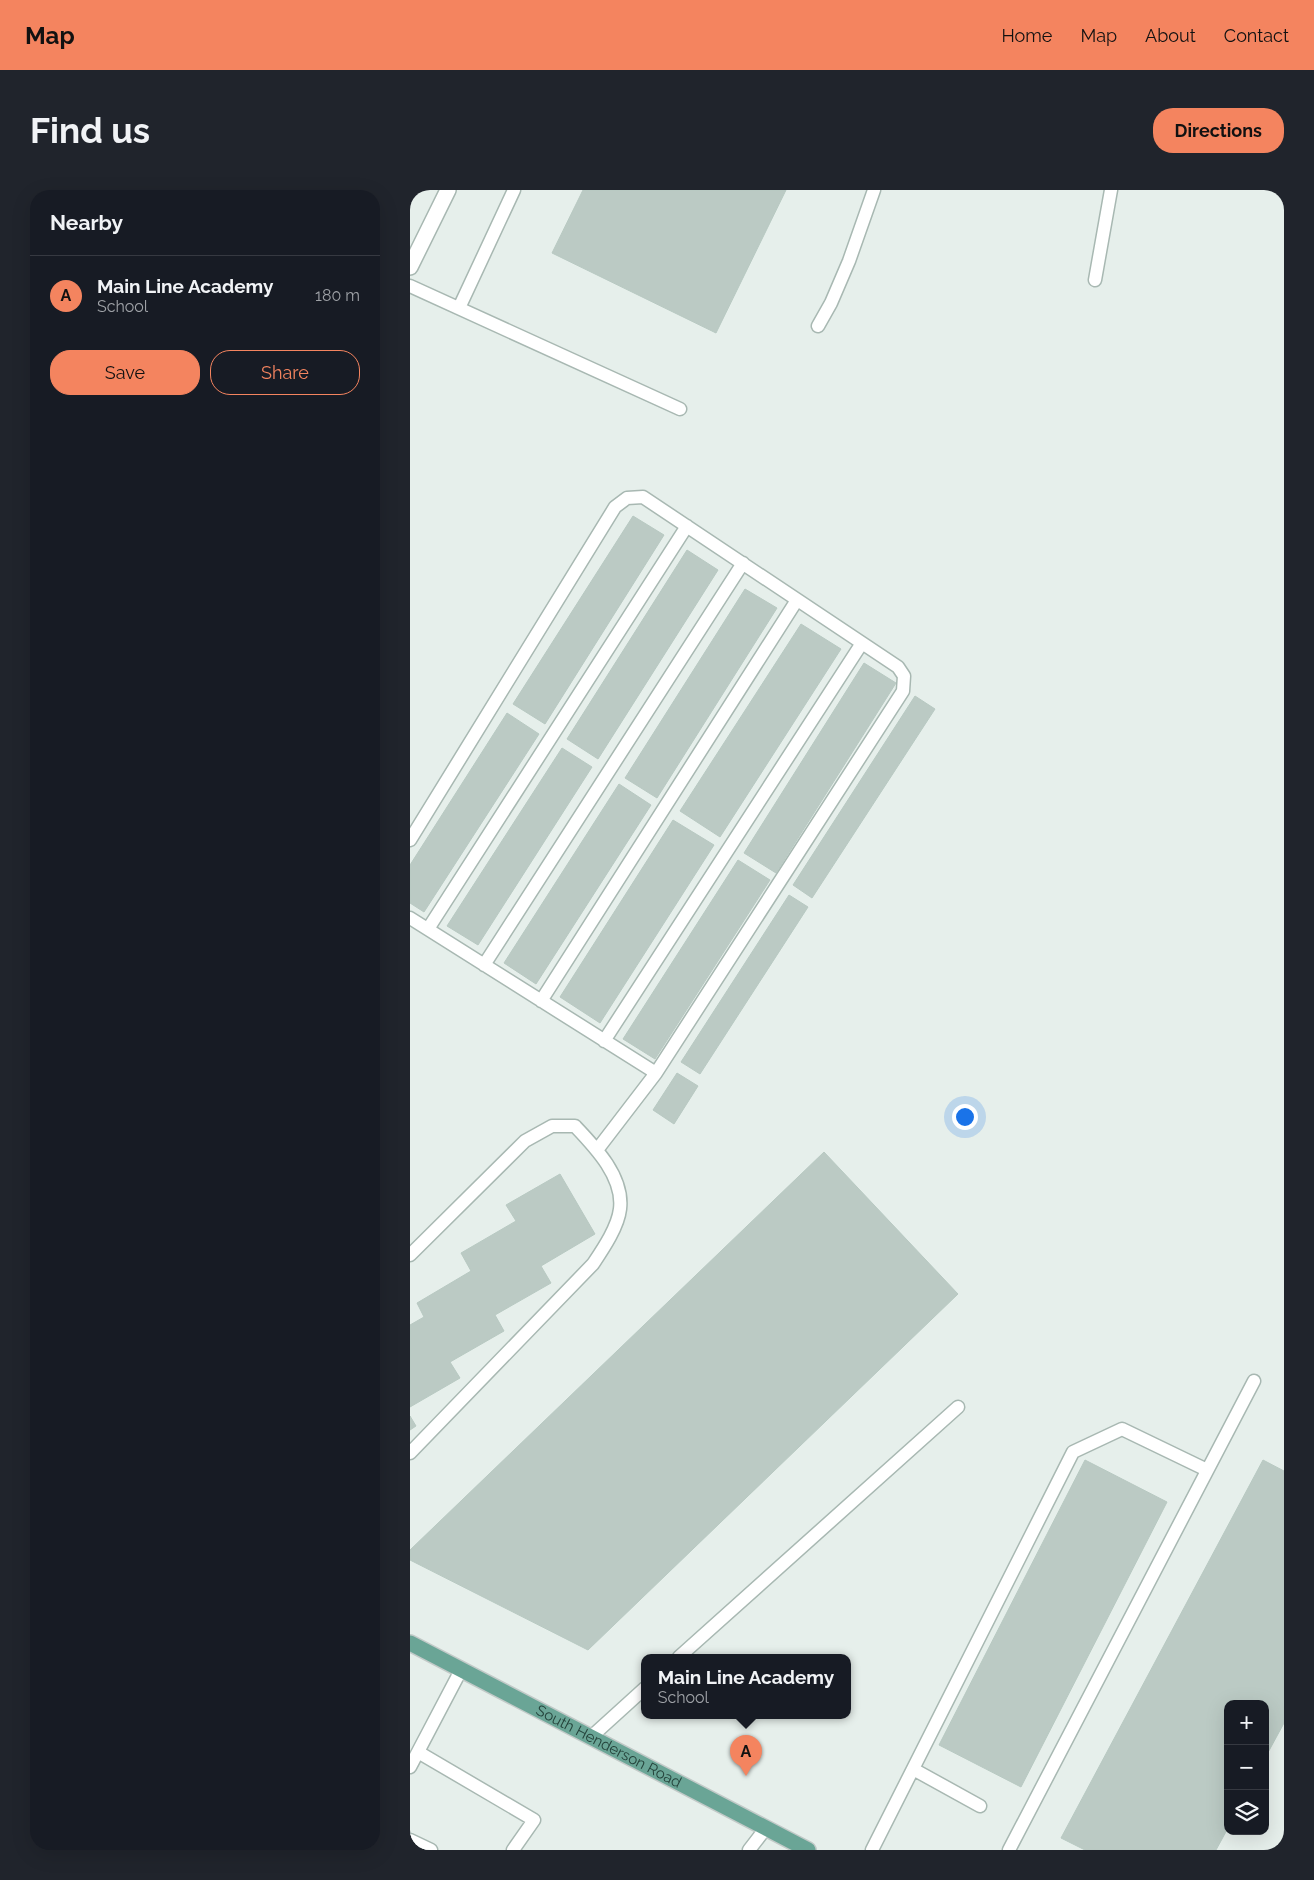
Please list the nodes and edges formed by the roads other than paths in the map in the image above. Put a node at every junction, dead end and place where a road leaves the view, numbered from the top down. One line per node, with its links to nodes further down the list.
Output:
1 (448, 190): 5 (street)
2 (514, 190): 8 (lane)
3 (874, 190): 9 (lane)
4 (1111, 190): 6 (lane)
5 (410, 267)
6 (1096, 280)
7 (410, 286): 8 (lane)
8 (459, 308): 10 (lane)
9 (818, 326)
10 (680, 409)
11 (687, 526): 12 (lane); 15 (lane); 17 (lane)
12 (743, 564): 13 (lane); 18 (lane)
13 (797, 600): 14 (lane); 19 (lane)
14 (862, 644): 20 (lane); 21 (lane)
15 (410, 840)
16 (410, 918): 17 (lane)
17 (428, 929): 18 (lane)
18 (484, 965): 19 (lane)
19 (541, 1001): 20 (lane)
20 (604, 1041): 21 (lane)
21 (656, 1073): 22 (lane)
22 (597, 1150): 23 (lane); 26 (lane)
23 (410, 1255)
24 (1254, 1381): 27 (lane)
25 (958, 1407): 29 (lane)
26 (410, 1454)
27 (1207, 1470): 35 (lane); 44 (lane)
28 (410, 1643): 30 (main road, South Henderson Road)
29 (683, 1654)
30 (461, 1670): 32 (main road, South Henderson Road); 33 (lane)
31 (641, 1692): 32 (lane)
32 (590, 1737): 37 (main road, South Henderson Road)
33 (418, 1752): 34 (lane); 40 (lane)
34 (410, 1767)
35 (913, 1769): 36 (lane); 43 (lane)
36 (980, 1806)
37 (766, 1828): 41 (lane); 42 (main road, South Henderson Road)
38 (410, 1840): 39 (lane)
39 (431, 1850)
40 (513, 1850)
41 (749, 1850)
42 (808, 1850)
43 (872, 1850)
44 (1008, 1850)

